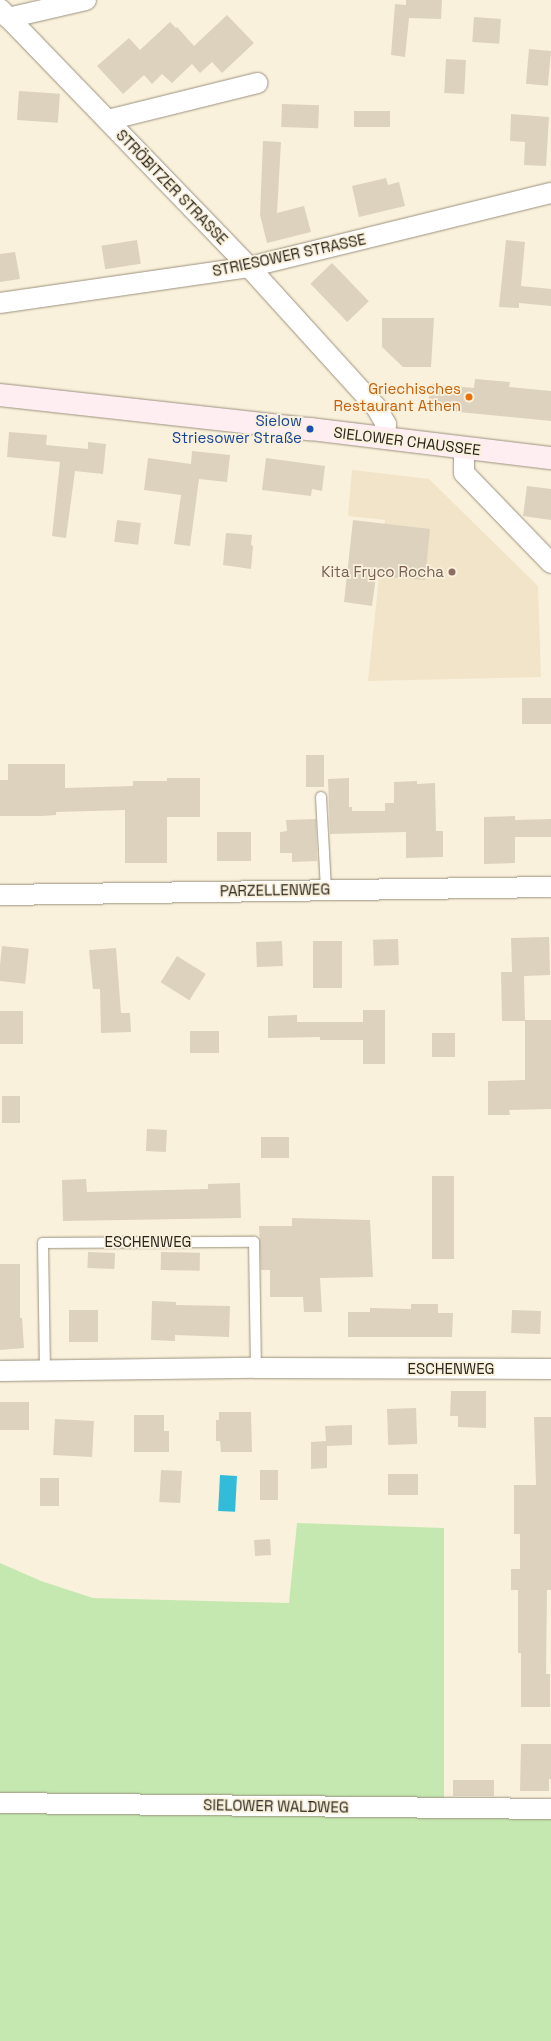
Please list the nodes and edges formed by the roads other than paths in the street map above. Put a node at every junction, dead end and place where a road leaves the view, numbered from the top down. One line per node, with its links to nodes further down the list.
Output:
1 (86, 0): 2 (street, STRÖBITZER STRASSE)
2 (4, 14): 4 (street, STRÖBITZER STRASSE)
3 (257, 83): 4 (street, STRÖBITZER STRASSE)
4 (108, 120): 6 (street, STRÖBITZER STRASSE)
5 (551, 193): 6 (street, STRIESOWER STRASSE)
6 (250, 267): 7 (street, STRIESOWER STRASSE); 9 (street, STRÖBITZER STRASSE)
7 (0, 304)
8 (0, 395): 9 (main road, SIELOWER CHAUSSEE)
9 (384, 438): 10 (main road, SIELOWER CHAUSSEE)
10 (464, 448): 11 (main road, SIELOWER CHAUSSEE); 12 (street)
11 (551, 458)
12 (551, 563)
13 (321, 797): 15 (lane)
14 (551, 887): 15 (street, PARZELLENWEG)
15 (326, 890): 16 (street, PARZELLENWEG)
16 (0, 895)
17 (256, 1368): 18 (street, ESCHENWEG); 20 (street, ESCHENWEG); 20 (lane, ESCHENWEG)
18 (551, 1370)
19 (0, 1371): 20 (street, ESCHENWEG)
20 (44, 1371)
21 (0, 1803): 22 (street, SIELOWER WALDWEG)
22 (551, 1809)

